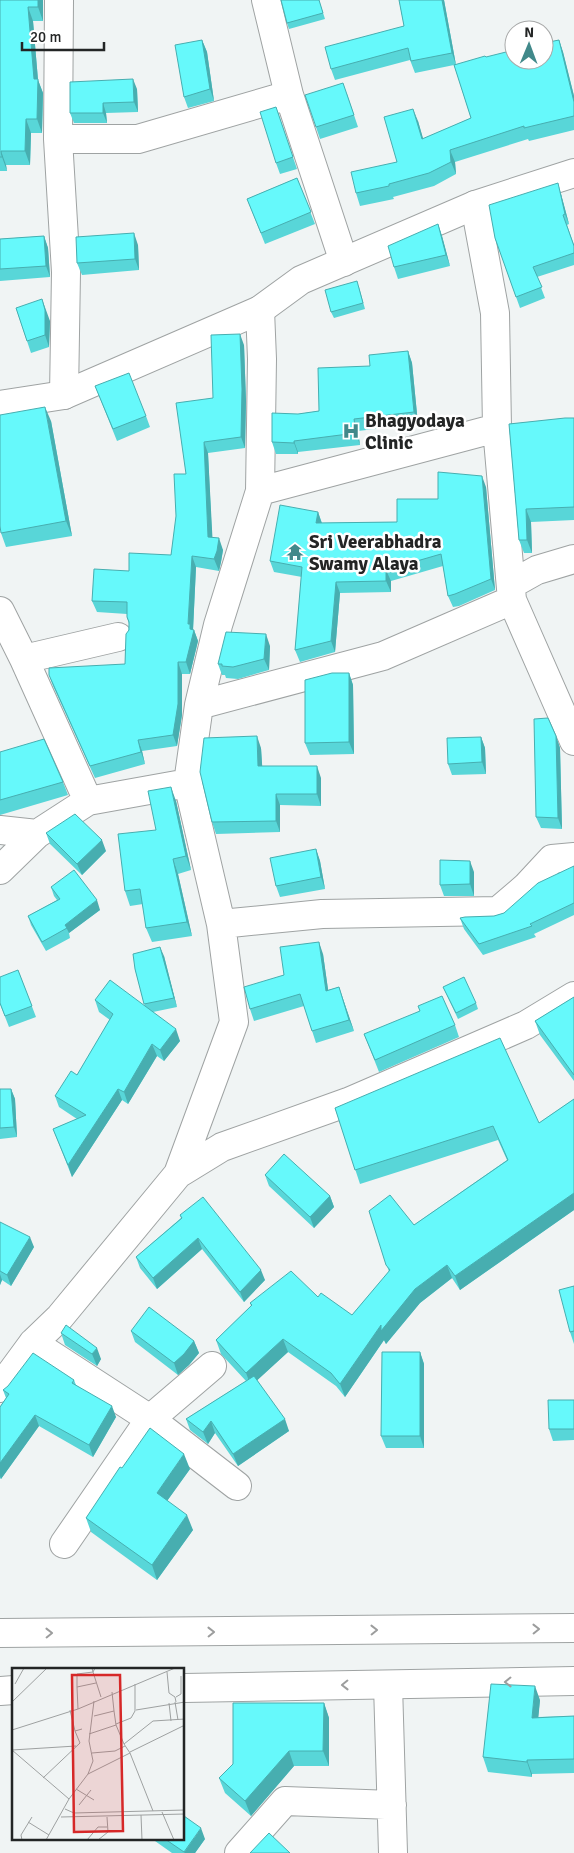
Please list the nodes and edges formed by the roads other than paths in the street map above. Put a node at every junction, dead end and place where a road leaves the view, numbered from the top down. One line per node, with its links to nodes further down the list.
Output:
1 (59, 0): 4 (street)
2 (266, 0): 3 (street)
3 (289, 95): 4 (street); 7 (street)
4 (58, 139): 9 (street)
5 (574, 173): 6 (street)
6 (475, 205): 7 (street); 11 (street)
7 (344, 262): 8 (street)
8 (260, 310): 9 (street); 12 (street)
9 (64, 395): 10 (street)
10 (0, 405)
11 (497, 428): 12 (street); 14 (street)
12 (260, 491): 18 (street)
13 (574, 559): 14 (street)
14 (512, 592): 18 (street); 19 (street)
15 (0, 611): 17 (street)
16 (118, 638): 17 (street)
17 (24, 659): 21 (street)
18 (199, 705): 20 (street)
19 (574, 741)
20 (188, 783): 21 (street); 26 (street)
21 (88, 802): 23 (street)
22 (0, 830): 23 (street)
23 (37, 834): 25 (street)
24 (574, 857): 26 (street)
25 (0, 870)
26 (221, 924): 28 (street)
27 (574, 996): 28 (street)
28 (178, 1174): 29 (street)
29 (33, 1343): 31 (street); 32 (street)
30 (212, 1366): 32 (street)
31 (0, 1388)
32 (150, 1420): 33 (street); 34 (street)
33 (237, 1486)
34 (64, 1544)
35 (574, 1628): 36 (street, one-way to 35)
36 (0, 1634)
37 (574, 1681): 38 (street, one-way to 38)
38 (388, 1685): 39 (street, one-way to 39); 40 (street)
39 (185, 1688)
40 (392, 1805): 41 (street); 42 (street)
41 (239, 1853)
42 (393, 1853)

